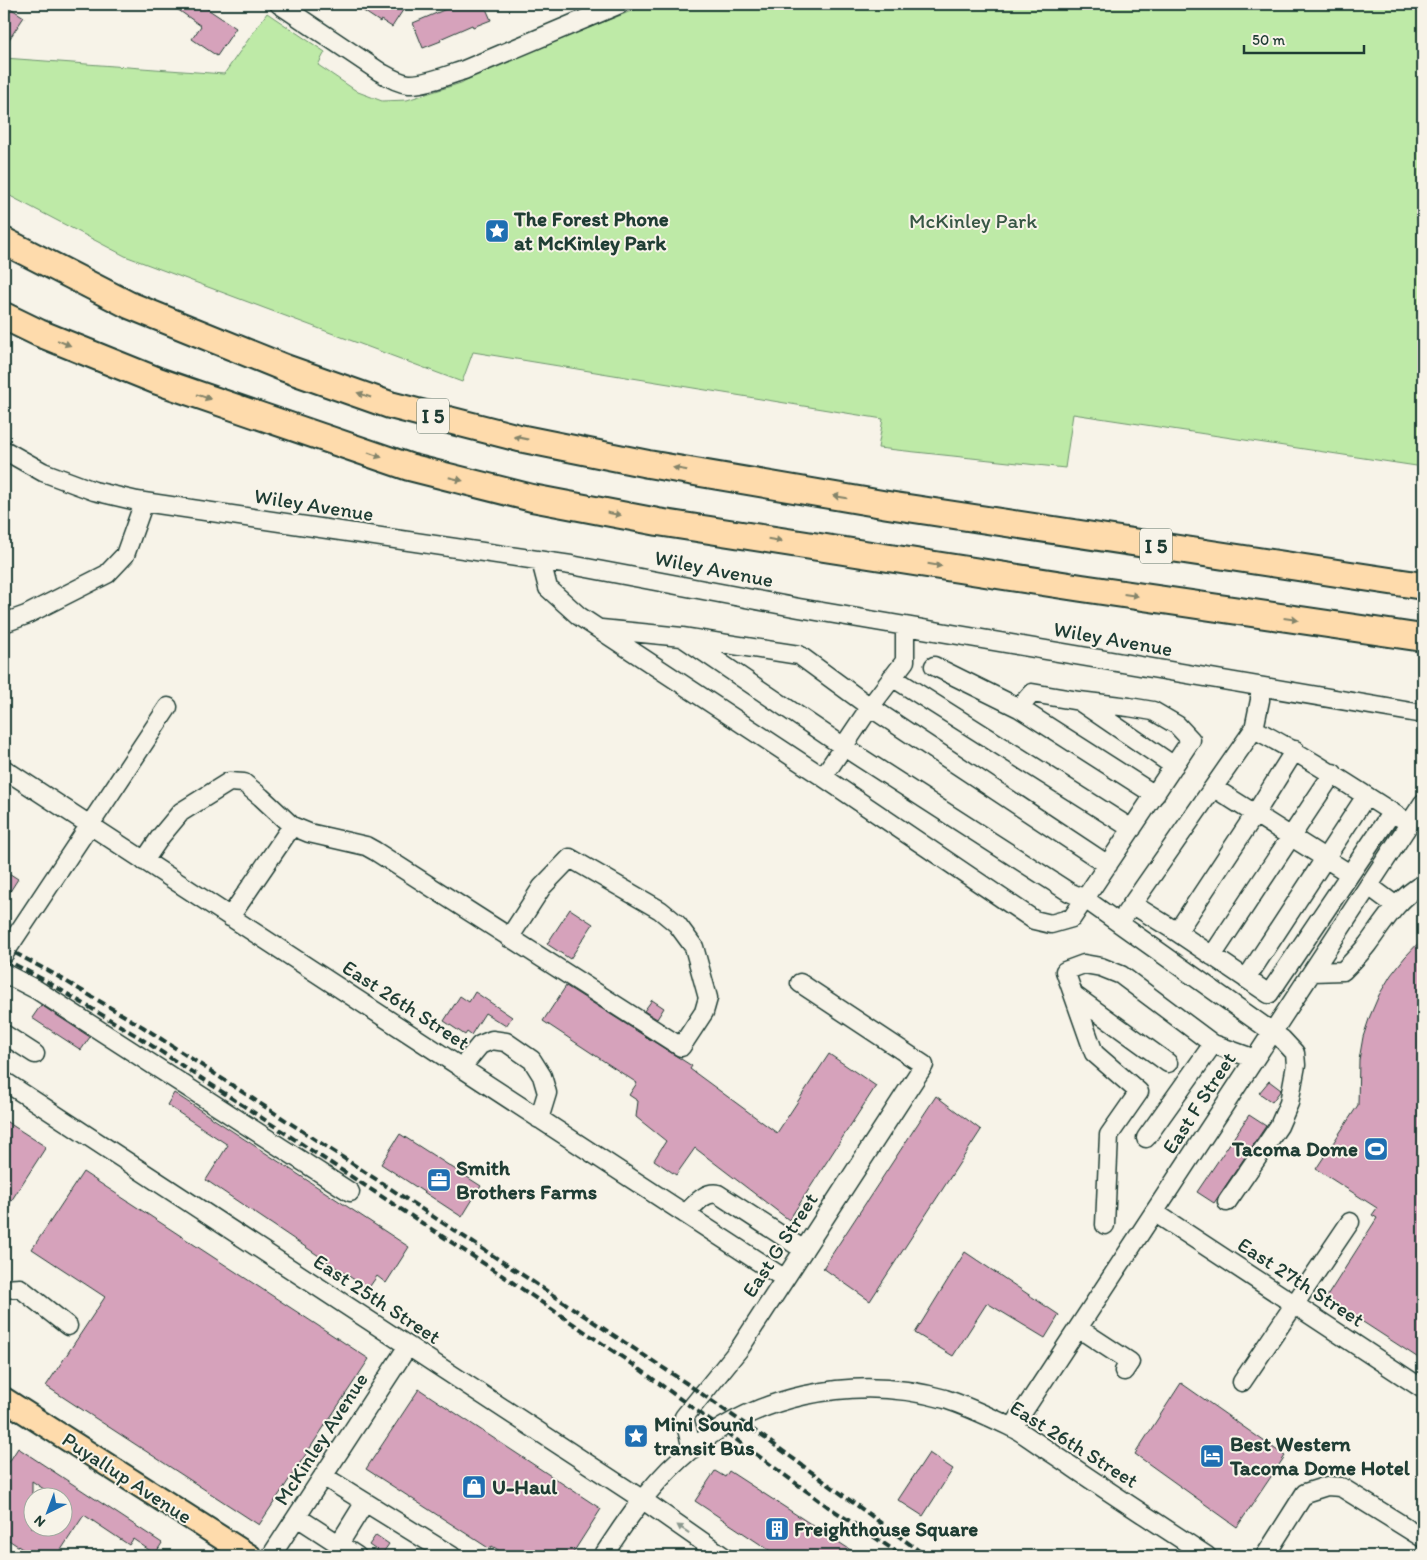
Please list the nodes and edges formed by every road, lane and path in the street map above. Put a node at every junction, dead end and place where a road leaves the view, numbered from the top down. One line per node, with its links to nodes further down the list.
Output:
1 (620, 4): 2 (street)
2 (288, 6)
3 (4, 241): 9 (highway, I 5, one-way to 3)
4 (4, 316): 5 (highway)
5 (39, 333): 6 (highway); 17 (highway, one-way to 17)
6 (4, 334)
7 (4, 450): 8 (street, Wiley Avenue)
8 (144, 502): 10 (street, Wiley Avenue); 13 (street)
9 (888, 505): 11 (highway, I 5); 12 (highway, I 5)
10 (542, 561): 14 (street, Wiley Avenue); 15 (street)
11 (1423, 571)
12 (1423, 586)
13 (4, 623)
14 (905, 626): 19 (street); 20 (street, Wiley Avenue)
15 (598, 629): 16 (street); 32 (street)
16 (682, 638): 23 (street); 27 (street)
17 (1423, 638)
18 (934, 666): 24 (street)
19 (892, 677): 23 (street); 42 (street)
20 (1260, 687): 25 (street, Wiley Avenue); 26 (street)
21 (1079, 702): 24 (street); 29 (street); 29 (street)
22 (168, 707): 40 (street)
23 (870, 708): 27 (street); 46 (street)
24 (1020, 708): 34 (street)
25 (1423, 714)
26 (1254, 729): 28 (street); 33 (street)
27 (844, 747): 32 (street); 50 (street)
28 (1295, 750): 31 (street); 38 (street)
29 (1174, 766): 34 (street)
30 (4, 769): 40 (street, East 26th Street)
31 (1333, 773): 35 (street); 43 (street)
32 (823, 776): 50 (street)
33 (1214, 788): 38 (street); 51 (street)
34 (1155, 795): 42 (street)
35 (1366, 796): 37 (street); 44 (street)
36 (1423, 804): 39 (street, East F Street)
37 (1392, 812): 39 (street); 47 (street)
38 (1255, 814): 43 (street); 55 (street)
39 (1410, 824): 49 (street, East F Street)
40 (89, 825): 45 (street, East 26th Street); 57 (street)
41 (292, 826): 45 (street); 53 (street); 56 (street)
42 (1132, 829): 46 (street)
43 (1290, 836): 44 (street); 58 (street)
44 (1326, 859): 47 (street); 61 (street)
45 (144, 861): 53 (street, East 26th Street)
46 (1108, 865): 50 (street)
47 (1350, 874): 61 (street)
48 (1423, 884): 52 (street)
49 (1369, 886): 52 (street); 59 (street, East F Street)
50 (1085, 899): 54 (street)
51 (1132, 904): 54 (street); 55 (street)
52 (1396, 906): 59 (street)
53 (230, 917): 70 (street, East 26th Street)
54 (1120, 924): 64 (street)
55 (1177, 932): 58 (street)
56 (510, 938): 56 (street)
57 (4, 954)
58 (1212, 956): 61 (street)
59 (1312, 972): 64 (street, East F Street)
60 (4, 973): 74 (street)
61 (1246, 979)
62 (800, 983): 80 (street, East G Street)
63 (1074, 995): 66 (street); 69 (street); 79 (street)
64 (1273, 1032): 68 (street, East F Street); 75 (street)
65 (4, 1034): 67 (street)
66 (1213, 1044): 68 (street); 73 (street)
67 (35, 1054)
68 (1255, 1059): 76 (street, East F Street)
69 (1168, 1063)
70 (461, 1068): 72 (street, East 26th Street); 72 (street)
71 (4, 1081): 86 (street, East 25th Street)
72 (539, 1118): 77 (street, East 26th Street)
73 (1146, 1138)
74 (350, 1192)
75 (1227, 1202)
76 (1154, 1212): 83 (street, East 27th Street); 85 (street, East F Street)
77 (685, 1214): 80 (street); 81 (street, East 26th Street)
78 (1350, 1222): 83 (street)
79 (1105, 1225)
80 (804, 1250): 81 (street, East G Street)
81 (785, 1279): 92 (street, East G Street)
82 (4, 1289): 84 (street)
83 (1294, 1304): 88 (street); 89 (street, East 27th Street)
84 (68, 1326)
85 (1078, 1328): 87 (street); 91 (street, East F Street)
86 (408, 1346): 93 (street, McKinley Avenue); 94 (street, East 25th Street)
87 (1124, 1371)
88 (1242, 1382)
89 (1423, 1389)
90 (4, 1399): 99 (main road, Puyallup Avenue)
91 (1013, 1428): 92 (street, East 26th Street); 105 (street, East 26th Street)
92 (692, 1449): 94 (street, East 26th Street)
93 (323, 1476): 95 (street); 96 (street, McKinley Avenue)
94 (643, 1500): 103 (street); 104 (street, East 25th Street, one-way to 94)
95 (365, 1502): 98 (street); 102 (street)
96 (296, 1517): 98 (street); 100 (street, McKinley Avenue)
97 (1423, 1538): 106 (street)
98 (339, 1544): 101 (street)
99 (250, 1556)
100 (271, 1556)
101 (357, 1556)
102 (452, 1556)
103 (603, 1556)
104 (723, 1556)
105 (1206, 1556)
106 (1265, 1556)

